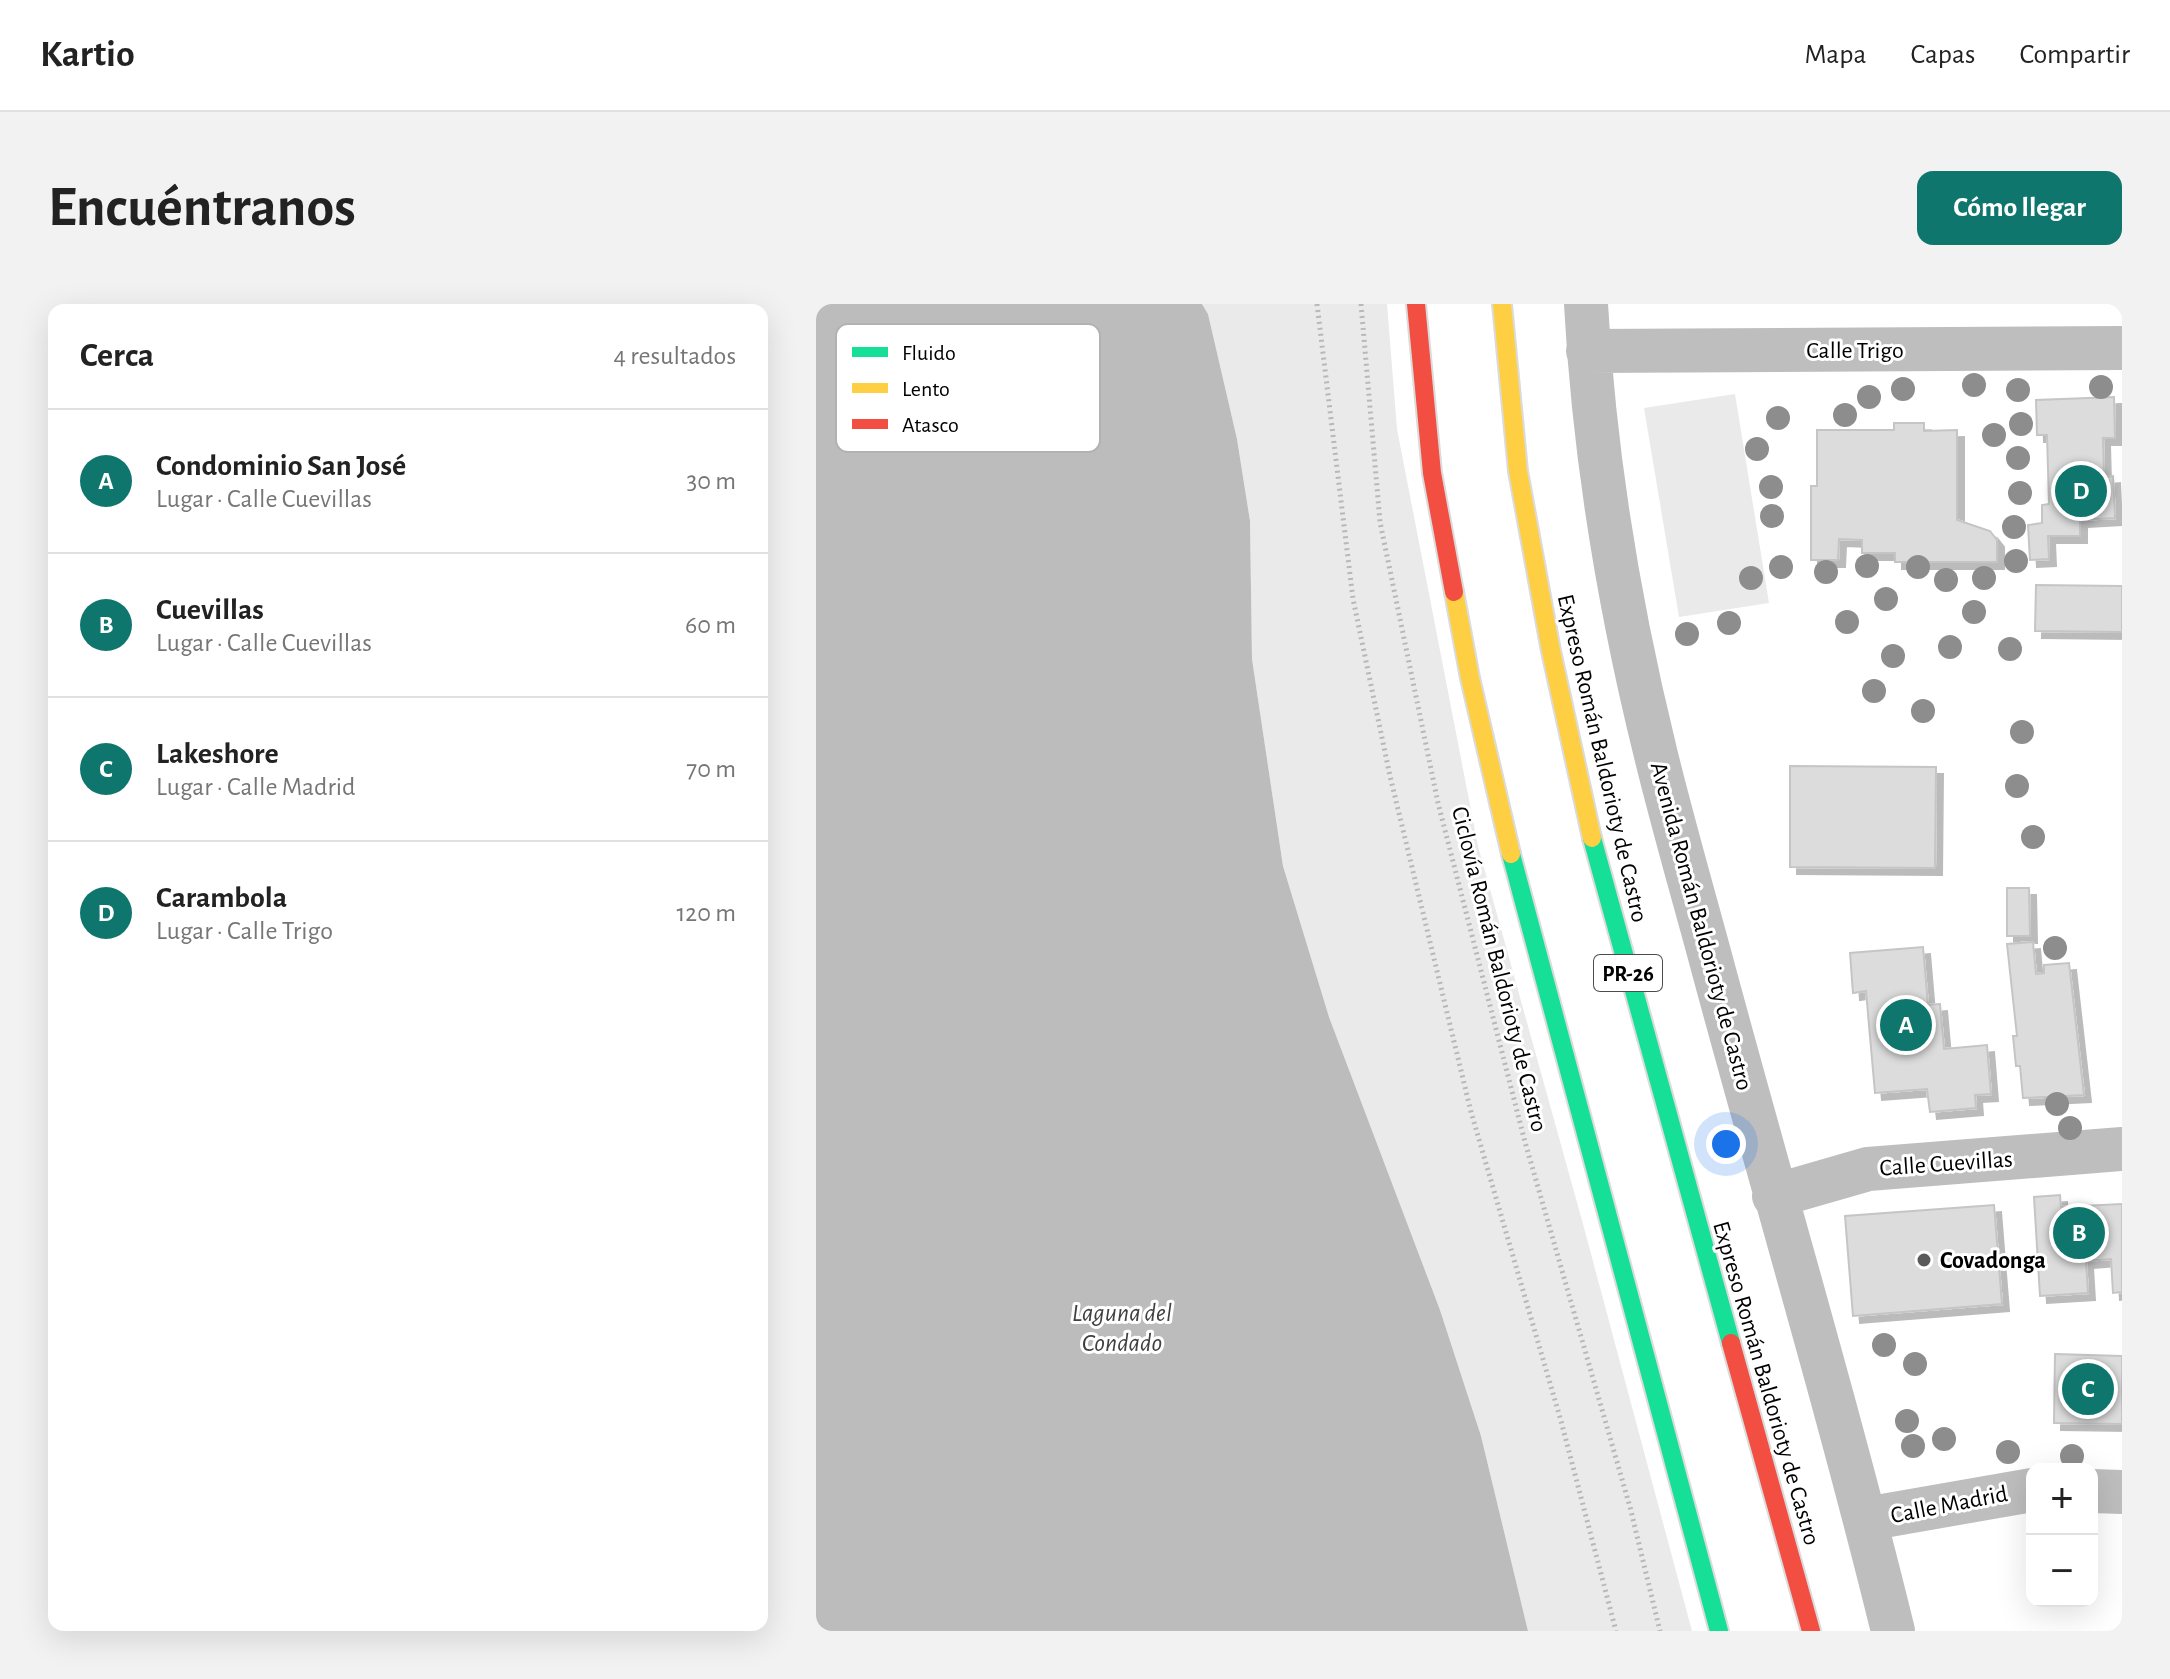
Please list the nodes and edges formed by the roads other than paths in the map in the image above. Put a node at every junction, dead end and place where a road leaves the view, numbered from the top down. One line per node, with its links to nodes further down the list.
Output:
1 (1416, 304): 12 (highway)
2 (1502, 304): 13 (highway, Expreso Román Baldorioty de Castro / PR-26)
3 (1586, 304): 5 (street, Avenida Román Baldorioty de Castro)
4 (2122, 348): 5 (street, Calle Trigo)
5 (1588, 351): 7 (street, Avenida Román Baldorioty de Castro)
6 (2122, 1149): 7 (street, Calle Cuevillas)
7 (1774, 1196): 11 (street, Avenida Román Baldorioty de Castro)
8 (2026, 1490): 11 (street, Calle Madrid)
9 (2098, 1491): 10 (street)
10 (2122, 1492)
11 (1866, 1519): 14 (street, Avenida Román Baldorioty de Castro)
12 (1719, 1631)
13 (1811, 1631)
14 (1893, 1631)

